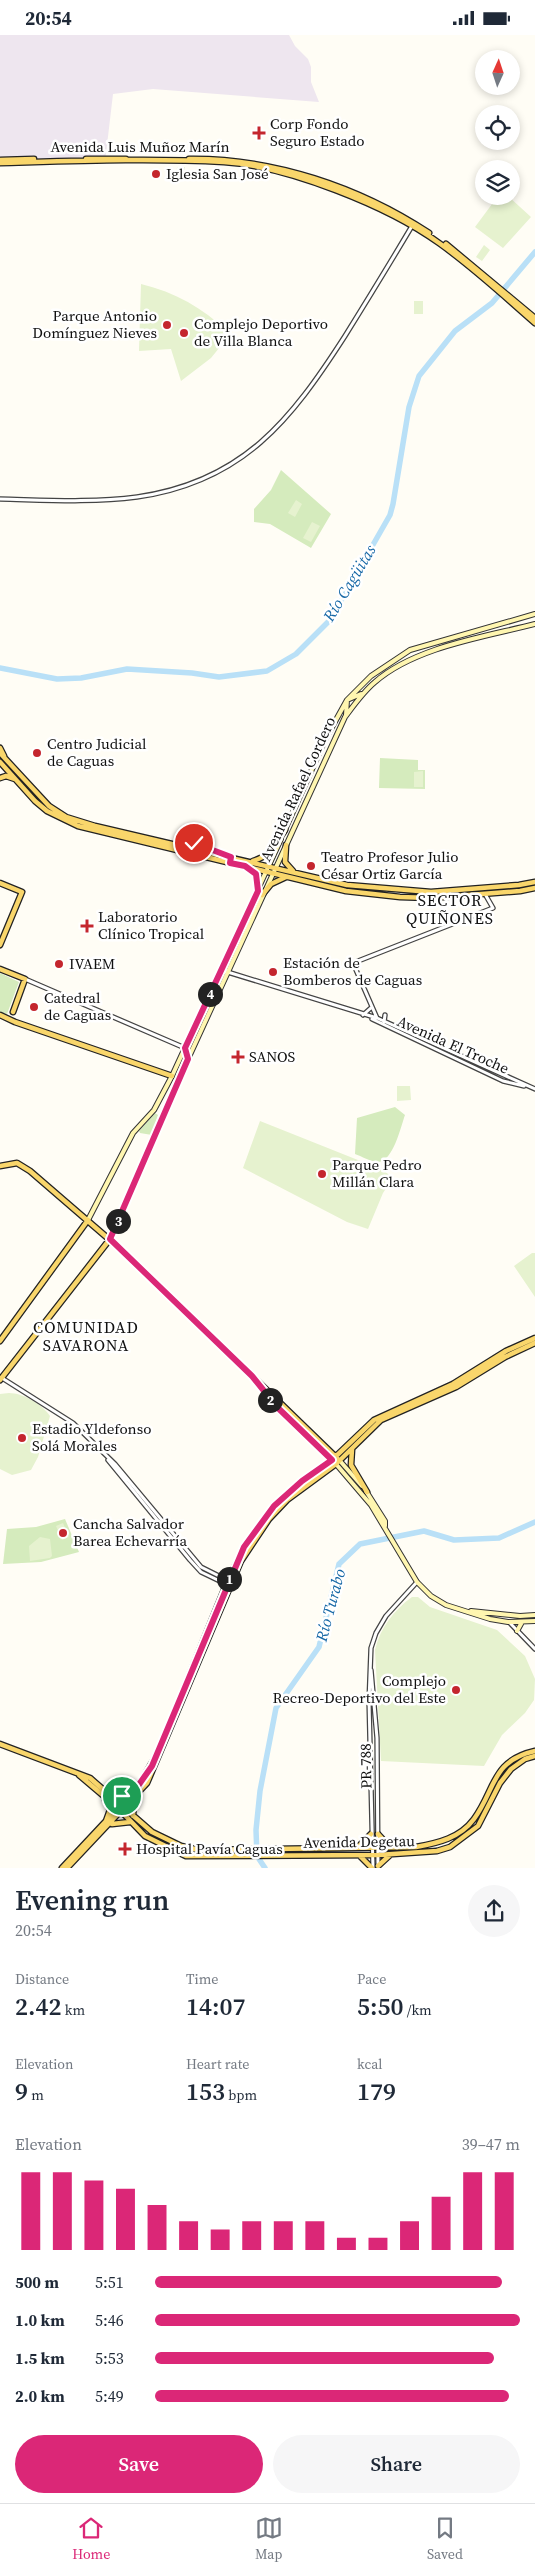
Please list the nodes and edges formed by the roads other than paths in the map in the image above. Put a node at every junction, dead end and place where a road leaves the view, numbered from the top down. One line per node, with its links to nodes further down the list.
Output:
1 (0, 162): 2 (main road, Avenida Luis Muñoz Marín); 2 (main road, Avenida Luis Muñoz Marín)
2 (413, 224): 3 (main road, Avenida Luis Muñoz Marín); 6 (street)
3 (514, 302): 4 (main road, Avenida Luis Muñoz Marín); 5 (main road, Avenida Luis Muñoz Marín)
4 (535, 318)
5 (535, 323)
6 (0, 499)
7 (535, 614): 10 (main road, Avenida Rafael Cordero)
8 (535, 624): 9 (main road, Avenida Rafael Cordero)
9 (366, 691): 10 (main road); 11 (main road, Avenida Rafael Cordero)
10 (347, 700): 11 (main road); 18 (main road, Avenida Rafael Cordero)
11 (345, 717): 20 (main road, Avenida Rafael Cordero)
12 (0, 748): 14 (main road)
13 (0, 753): 14 (main road)
14 (5, 757): 22 (main road)
15 (0, 762): 17 (main road)
16 (0, 777): 17 (main road)
17 (16, 779): 21 (main road)
18 (285, 830): 24 (main road); 27 (main road, Avenida Rafael Cordero)
19 (193, 838): 23 (main road)
20 (286, 845): 27 (main road, Avenida Rafael Cordero); 29 (main road)
21 (160, 846): 22 (main road); 25 (main road)
22 (183, 847): 23 (main road)
23 (230, 856): 24 (main road); 25 (main road)
24 (252, 861): 27 (main road)
25 (230, 863): 26 (main road)
26 (245, 866): 28 (main road); 35 (main road)
27 (273, 866): 28 (main road, Avenida Rafael Cordero); 29 (main road)
28 (270, 871): 29 (main road); 35 (main road, Avenida Rafael Cordero); 37 (main road, Avenida Rafael Cordero)
29 (292, 874): 30 (main road); 33 (main road); 37 (main road)
30 (318, 878): 31 (main road); 33 (main road)
31 (535, 881)
32 (0, 883): 38 (main road)
33 (316, 884): 36 (main road)
34 (535, 888): 36 (main road)
35 (258, 891): 40 (main road, Avenida Rafael Cordero)
36 (485, 894): 43 (street)
37 (262, 895): 41 (main road, Avenida Rafael Cordero)
38 (0, 945)
39 (0, 969): 42 (main road)
40 (221, 970): 41 (street, Avenida El Troche); 51 (main road, Avenida Rafael Cordero)
41 (229, 972): 45 (street, Avenida El Troche); 52 (main road, Avenida Rafael Cordero)
42 (25, 979): 47 (main road); 51 (street)
43 (372, 1007): 45 (street); 49 (street)
44 (0, 1015): 47 (main road)
45 (362, 1015): 48 (street, Avenida El Troche)
46 (385, 1015): 50 (street)
47 (11, 1018): 53 (main road)
48 (372, 1019): 49 (street, Avenida El Troche); 54 (street, Avenida El Troche)
49 (377, 1019): 50 (street, Avenida El Troche)
50 (384, 1022): 54 (street, Avenida El Troche)
51 (185, 1048): 52 (street); 53 (main road, Avenida Rafael Cordero)
52 (188, 1059): 58 (main road, Avenida Rafael Cordero)
53 (172, 1076): 57 (main road, Avenida Rafael Cordero)
54 (526, 1086): 55 (street, Avenida El Troche)
55 (535, 1089)
56 (0, 1166): 57 (main road)
57 (88, 1220): 58 (main road); 60 (main road)
58 (110, 1239): 62 (main road, Avenida Rafael Cordero); 64 (main road)
59 (535, 1338): 64 (main road)
60 (0, 1341)
61 (535, 1343): 63 (main road)
62 (1, 1378): 72 (street)
63 (352, 1448): 64 (main road); 66 (main road)
64 (336, 1461): 65 (main road); 66 (main road); 67 (main road); 69 (main road)
65 (294, 1488): 67 (main road); 70 (main road)
66 (367, 1492): 69 (main road)
67 (272, 1516): 68 (main road)
68 (266, 1521): 70 (main road); 72 (main road)
69 (385, 1528): 71 (main road)
70 (248, 1540): 72 (main road)
71 (417, 1582): 73 (main road); 81 (street, PR-788 / PR-788)
72 (229, 1583): 92 (main road); 93 (main road)
73 (469, 1612): 74 (main road); 77 (main road)
74 (486, 1612): 75 (main road); 77 (main road)
75 (535, 1616): 77 (main road)
76 (535, 1621): 78 (main road)
77 (508, 1622): 78 (main road); 79 (street)
78 (522, 1622): 79 (main road)
79 (517, 1631): 80 (street)
80 (535, 1649)
81 (370, 1664): 82 (street, PR-788 / PR-788); 83 (street, PR-788 / PR-788)
82 (377, 1738): 83 (street); 86 (street, PR-788 / PR-788)
83 (370, 1739): 85 (street, PR-788 / PR-788)
84 (0, 1744): 89 (main road, Avenida Degetau)
85 (370, 1745): 86 (street); 98 (street, PR-788 / PR-788)
86 (377, 1745): 99 (street, PR-788 / PR-788)
87 (535, 1751): 103 (main road, Avenida Degetau)
88 (535, 1756): 107 (main road, Avenida Degetau)
89 (78, 1774): 90 (main road, Avenida Degetau); 91 (main road, Avenida Degetau)
90 (104, 1789): 92 (main road); 94 (main road, Avenida Degetau)
91 (98, 1791): 94 (main road, Avenida Degetau); 97 (main road)
92 (133, 1793): 94 (main road)
93 (134, 1799): 94 (main road); 95 (main road)
94 (121, 1808): 95 (main road, Avenida Degetau); 96 (main road, Avenida Degetau); 97 (main road)
95 (134, 1817): 100 (main road, Avenida Degetau)
96 (130, 1822): 97 (main road); 104 (main road, Avenida Degetau)
97 (107, 1824): 109 (main road); 110 (main road)
98 (371, 1834): 100 (main road); 101 (street, PR-788 / PR-788)
99 (378, 1834): 102 (street, PR-788 / PR-788); 103 (main road)
100 (357, 1847): 101 (main road, Avenida Degetau)
101 (372, 1847): 102 (main road, Avenida Degetau); 105 (street, PR-788 / PR-788)
102 (378, 1847): 103 (main road, Avenida Degetau); 106 (street, PR-788 / PR-788)
103 (390, 1847)
104 (359, 1855): 105 (main road, Avenida Degetau); 111 (main road)
105 (372, 1855): 106 (main road, Avenida Degetau); 111 (street, PR-788 / PR-788)
106 (378, 1855): 107 (main road, Avenida Degetau); 108 (street, PR-788 / PR-788)
107 (391, 1855): 108 (main road)
108 (378, 1867)
109 (62, 1868)
110 (67, 1868)
111 (372, 1868)

